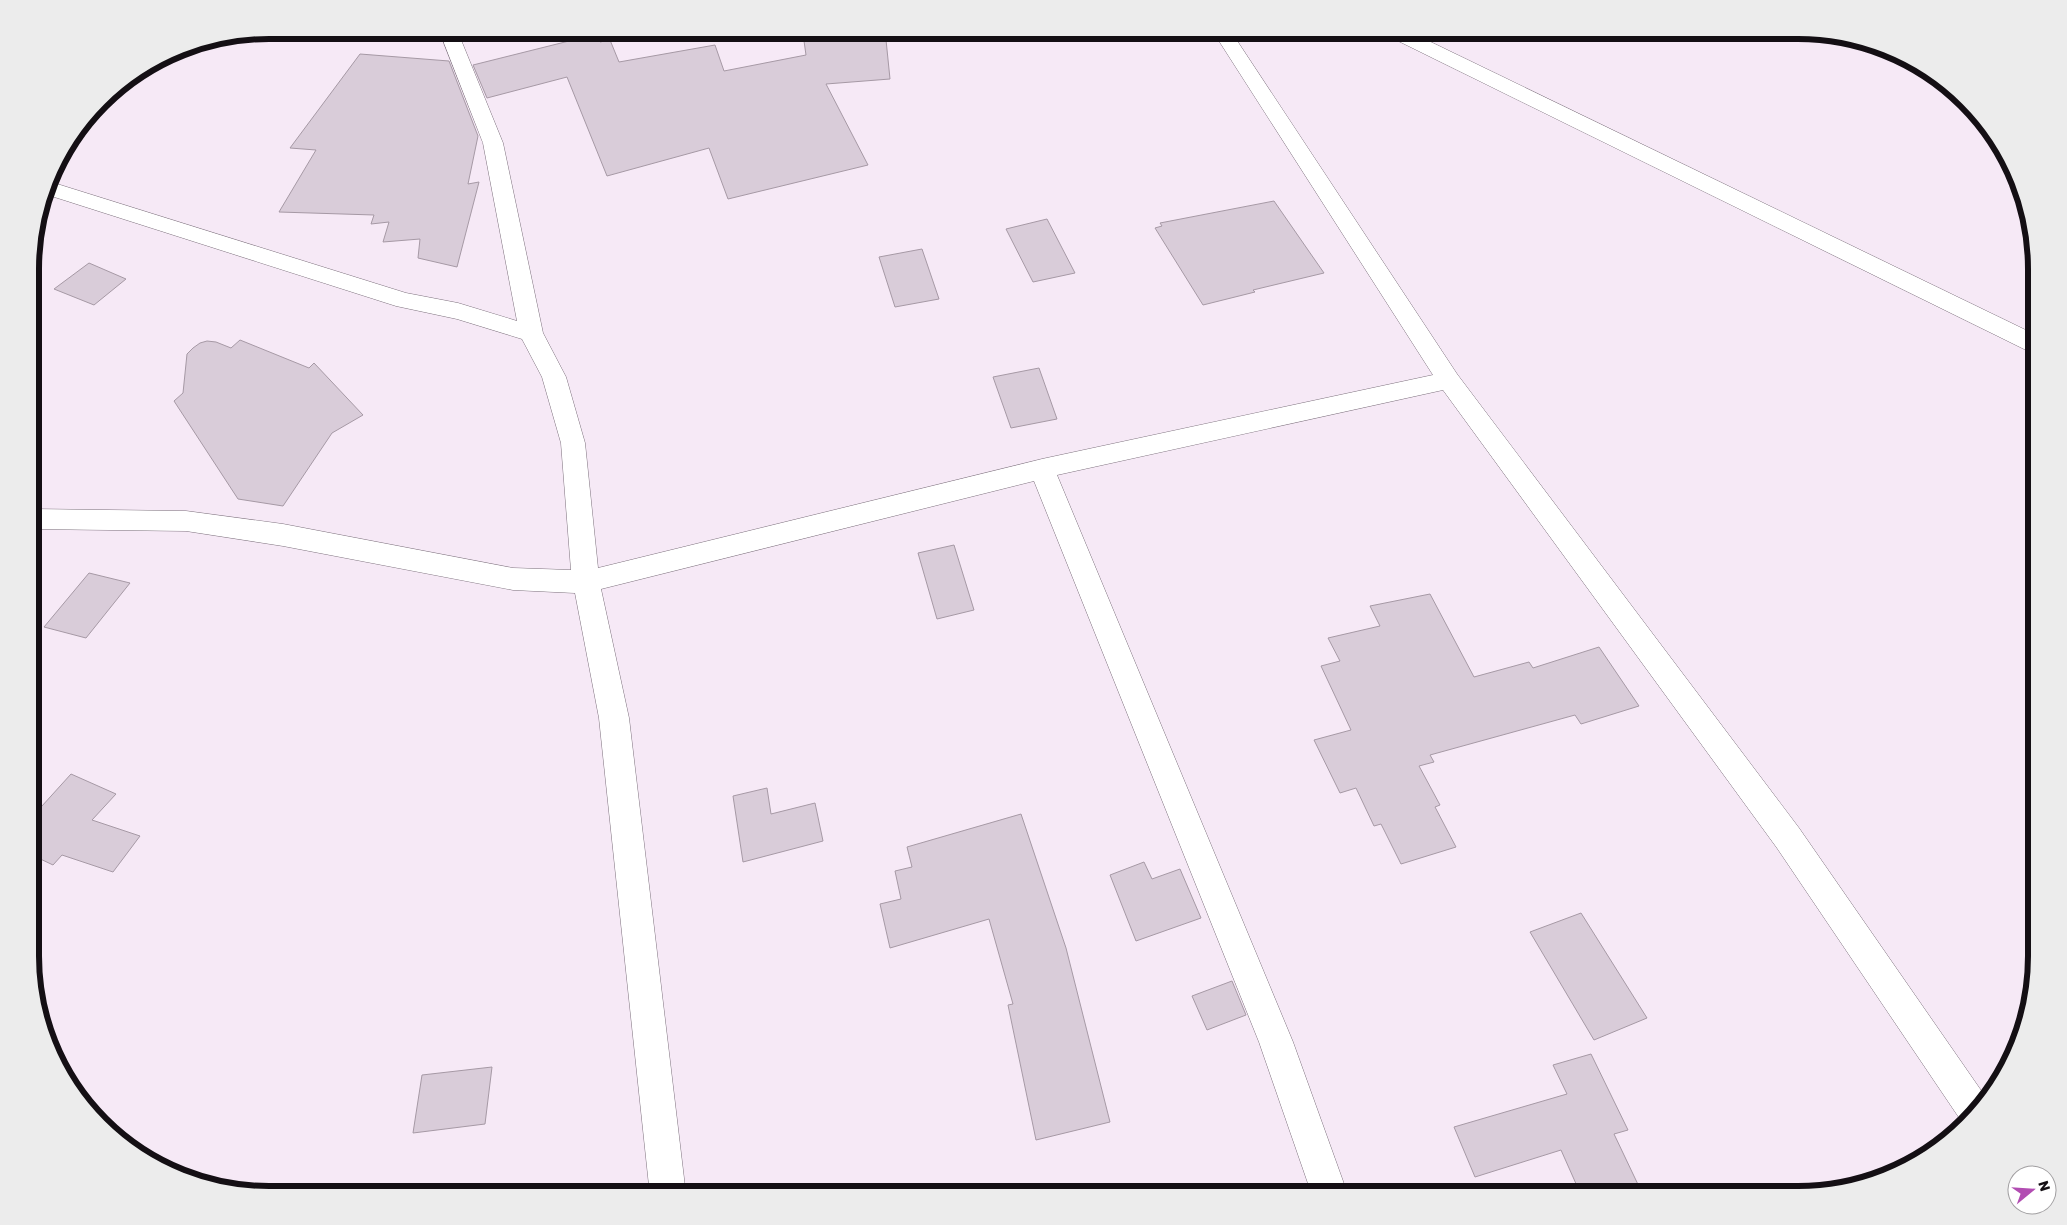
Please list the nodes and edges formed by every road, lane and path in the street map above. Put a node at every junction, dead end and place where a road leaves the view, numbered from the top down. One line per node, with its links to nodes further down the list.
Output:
1 (452, 39): 5 (street)
2 (1228, 39): 7 (street)
3 (1409, 39): 6 (street)
4 (53, 190): 5 (street)
5 (531, 333): 10 (street)
6 (2028, 341)
7 (1449, 380): 8 (street); 11 (street)
8 (1042, 469): 10 (street); 13 (street)
9 (39, 518): 10 (street)
10 (586, 582): 12 (street)
11 (1972, 1107)
12 (667, 1186)
13 (1327, 1186)

